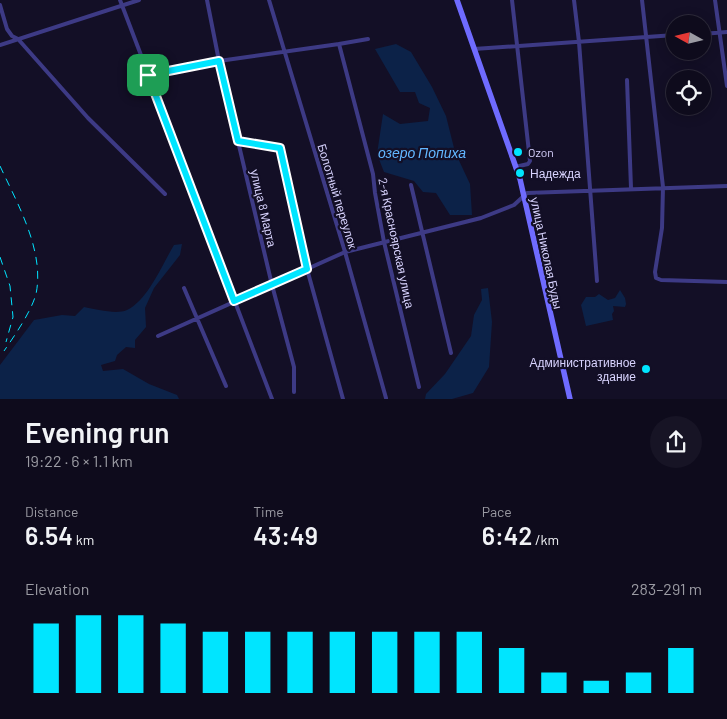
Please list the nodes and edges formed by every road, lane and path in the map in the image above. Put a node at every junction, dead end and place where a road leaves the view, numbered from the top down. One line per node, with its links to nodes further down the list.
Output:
1 (120, 0): 11 (street)
2 (139, 0): 11 (street)
3 (207, 0): 25 (street, улица 8 Марта)
4 (269, 0): 24 (street, Болотный переулок)
5 (458, 0): 23 (street, улица Николая Буды)
6 (512, 0): 22 (street)
7 (574, 0): 19 (street)
8 (642, 0): 16 (street)
9 (715, 0): 12 (street)
10 (0, 5): 18 (street)
11 (122, 5): 18 (street); 26 (street)
12 (721, 32): 13 (street); 14 (street); 28 (street)
13 (727, 32)
14 (711, 33)
15 (666, 36): 16 (street)
16 (646, 37): 19 (street); 33 (street)
17 (368, 38): 20 (street)
18 (18, 39): 21 (street); 36 (street)
19 (579, 42): 22 (street); 35 (street)
20 (340, 44): 24 (street); 39 (street, 2-я Красноярская улица)
21 (0, 45)
22 (516, 45): 23 (street); 30 (street)
23 (474, 49): 30 (street, улица Николая Буды)
24 (284, 52): 25 (street); 40 (street, Болотный переулок)
25 (219, 61): 26 (street); 29 (street, улица 8 Марта)
26 (148, 75): 46 (street)
27 (627, 80): 34 (street)
28 (727, 86)
29 (238, 141): 41 (street); 44 (street, улица 8 Марта)
30 (515, 167): 37 (street, улица Николая Буды)
31 (410, 185): 38 (street)
32 (727, 186): 33 (street)
33 (664, 187): 34 (street); 43 (street)
34 (631, 188): 35 (street)
35 (590, 190): 37 (street); 42 (street)
36 (165, 194)
37 (524, 195): 38 (street); 56 (street, улица Николая Буды)
38 (422, 234): 39 (street); 49 (street)
39 (384, 242): 40 (street); 51 (street, 2-я Красноярская улица)
40 (345, 252): 41 (street); 53 (street, Болотный переулок)
41 (307, 269): 44 (street); 55 (street)
42 (597, 281)
43 (727, 282)
44 (272, 285): 46 (street); 52 (street, улица 8 Марта)
45 (184, 288): 47 (street)
46 (234, 301): 47 (street); 54 (street)
47 (198, 317): 48 (street); 50 (street)
48 (158, 336)
49 (451, 353)
50 (226, 386)
51 (419, 387)
52 (294, 392)
53 (386, 398)
54 (272, 399)
55 (343, 399)
56 (570, 399)

